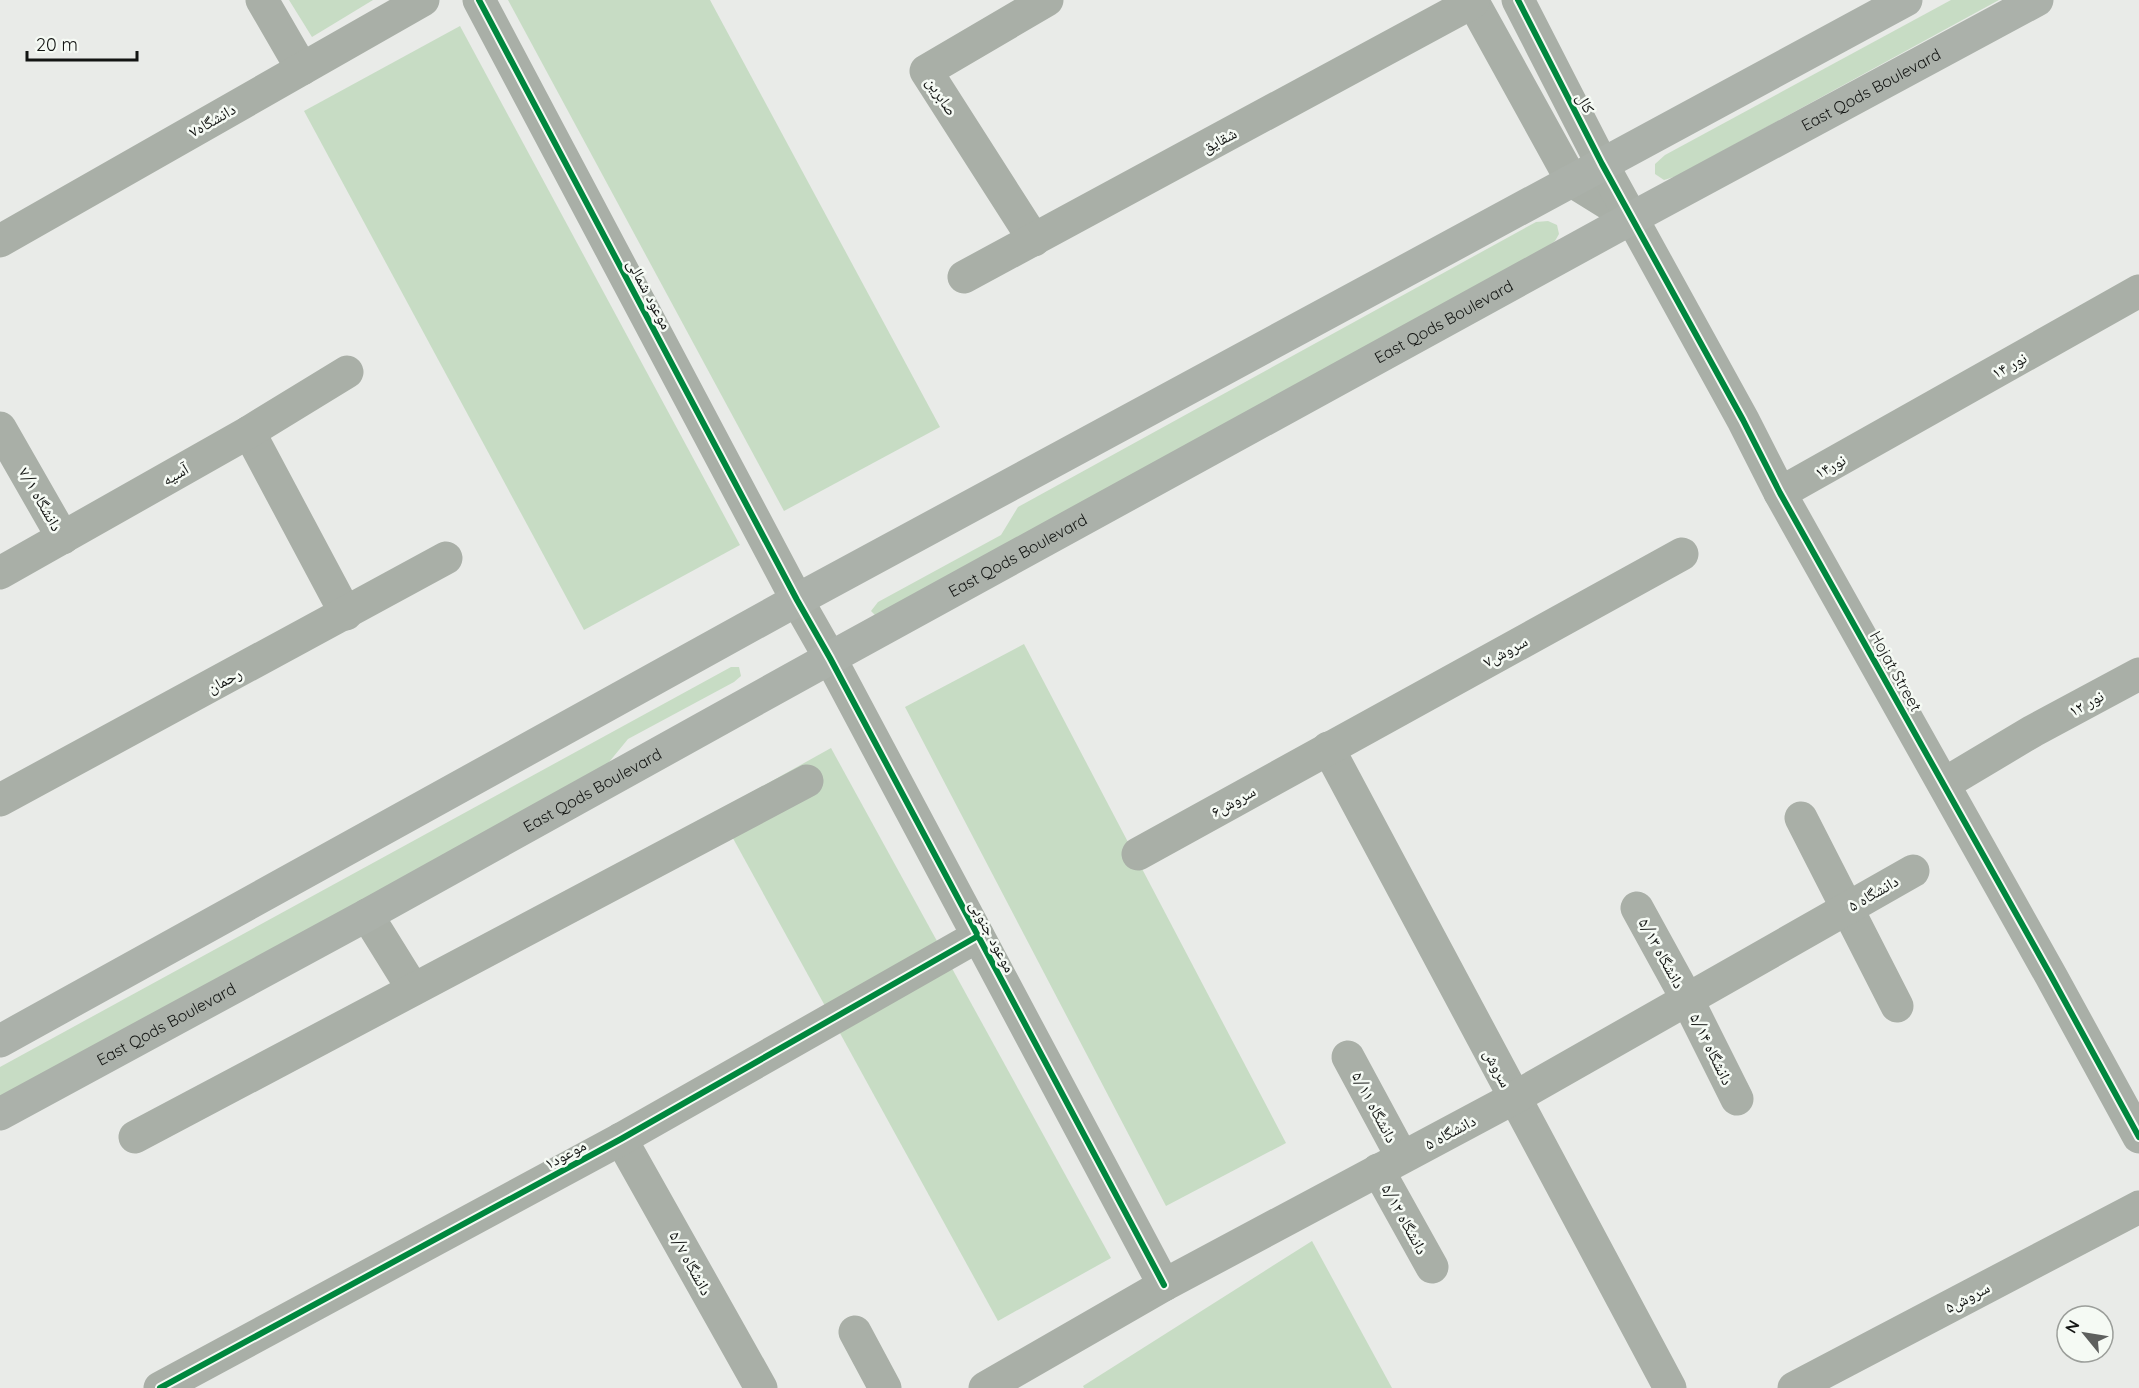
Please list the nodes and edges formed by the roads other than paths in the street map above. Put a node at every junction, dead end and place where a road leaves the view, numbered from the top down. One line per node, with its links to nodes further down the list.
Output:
1 (262, 0): 9 (street)
2 (423, 0): 9 (street, دانشگاه۷)
3 (479, 0): 26 (street, موعود شمالی)
4 (1047, 0): 13 (street, صابرین)
5 (1518, 0): 10 (street, کال)
6 (1906, 0): 10 (main road)
7 (2037, 0): 12 (main road, East Qods Boulevard)
8 (1472, 1): 11 (street); 13 (street, شقایق)
9 (302, 69): 14 (street, دانشگاه۷)
10 (1602, 164): 11 (main road); 12 (street, کال)
11 (1572, 181): 12 (street); 26 (main road)
12 (1632, 218): 21 (street, Hojat Street); 28 (main road, East Qods Boulevard)
13 (1034, 240): 15 (street, شقایق)
14 (0, 241)
15 (964, 277)
16 (2139, 291): 20 (street, نور ۱۴)
17 (347, 372): 19 (street, آسیه)
18 (0, 428): 22 (street, دانشگاه ۷/۱)
19 (249, 432): 22 (street, آسیه); 27 (street)
20 (1879, 438): 21 (street, نور۱۴)
21 (1780, 493): 32 (street, Hojat Street)
22 (63, 538): 25 (street, آسیه)
23 (1682, 554): 30 (street, سروش۷)
24 (446, 558): 27 (street, رحمان)
25 (0, 573)
26 (797, 600): 28 (street, موعود جنوبی); 44 (main road)
27 (346, 614): 33 (street, رحمان)
28 (830, 658): 39 (main road, East Qods Boulevard); 40 (street, موعود جنوبی)
29 (2139, 674): 32 (street, نور ۱۲)
30 (1328, 748): 35 (street, سروش۶); 47 (street, سروش)
31 (807, 782): 41 (street)
32 (1944, 784): 46 (street, Hojat Street)
33 (0, 800)
34 (1801, 818): 38 (street)
35 (1138, 854)
36 (1912, 871): 38 (street, دانشگاه ۵)
37 (1637, 908): 42 (street, دانشگاه ۵/۱۳)
38 (1846, 909): 42 (street, دانشگاه ۵); 43 (street)
39 (367, 915): 41 (street); 49 (main road, East Qods Boulevard)
40 (978, 936): 52 (street, موعود۱); 56 (street, موعود جنوبی)
41 (413, 990): 50 (street)
42 (1687, 999): 47 (street, دانشگاه ۵); 48 (street, دانشگاه ۵/۱۴)
43 (1897, 1006)
44 (0, 1041)
45 (1348, 1057): 53 (street, دانشگاه ۵/۱۱)
46 (2127, 1088): 51 (street, Hojat Street)
47 (1514, 1098): 53 (street, دانشگاه ۵); 62 (street, سروش)
48 (1737, 1099)
49 (3, 1107)
50 (135, 1137)
51 (2139, 1137)
52 (621, 1139): 58 (street, موعود۱); 59 (street, دانشگاه ۵/۷)
53 (1390, 1164): 55 (street, دانشگاه ۵/۱۲); 56 (street, دانشگاه ۵)
54 (2139, 1207): 63 (street, سروش۵)
55 (1432, 1267)
56 (1164, 1285): 61 (street, دانشگاه ۵)
57 (855, 1332): 60 (street)
58 (160, 1388)
59 (760, 1388)
60 (885, 1388)
61 (985, 1388)
62 (1670, 1388)
63 (1794, 1388)

